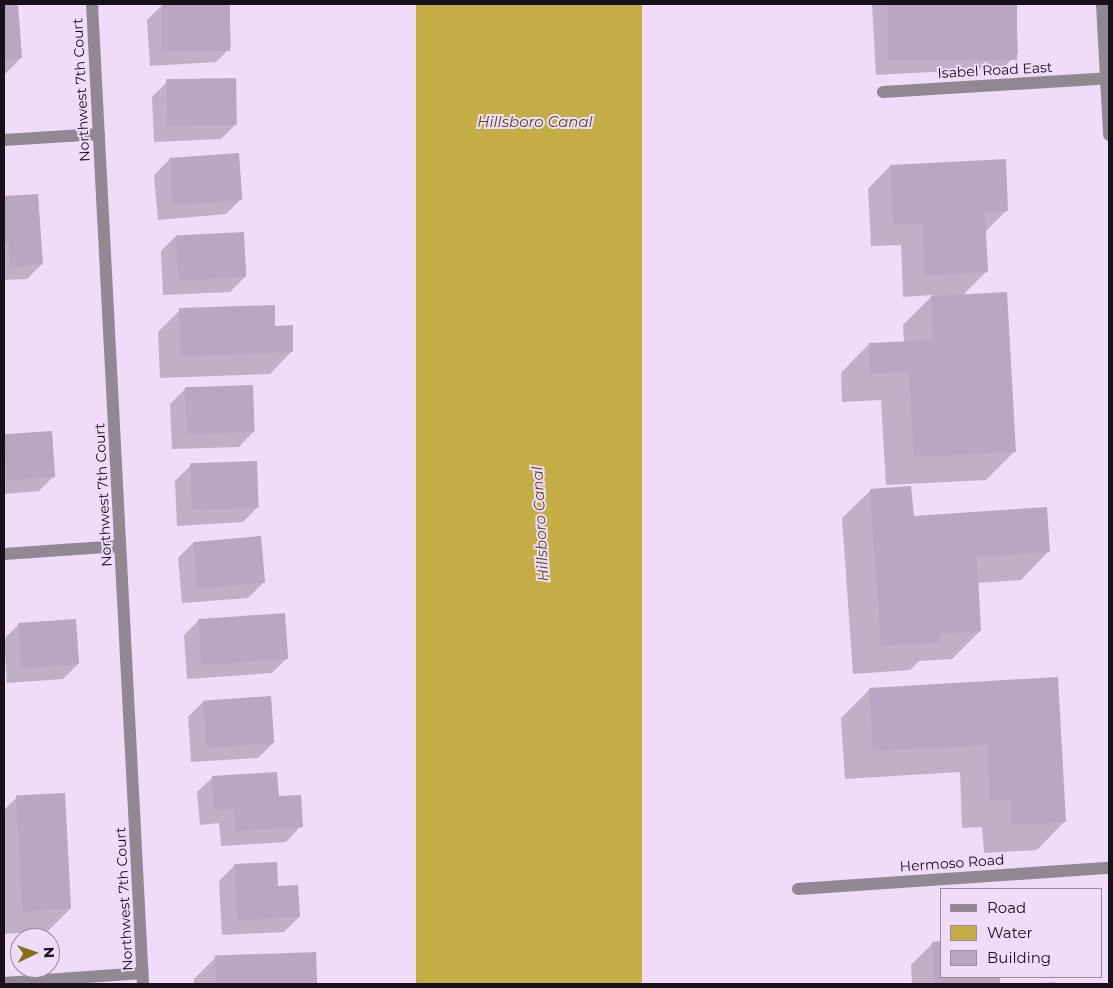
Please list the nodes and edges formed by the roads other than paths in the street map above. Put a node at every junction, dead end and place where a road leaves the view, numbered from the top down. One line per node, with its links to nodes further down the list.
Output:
1 (92, 4): 5 (street, Northwest 7th Court)
2 (1102, 4): 3 (street)
3 (1107, 78): 4 (street, Isabel Road East); 6 (street)
4 (883, 92)
5 (99, 134): 7 (street); 8 (street, Northwest 7th Court)
6 (1109, 136)
7 (4, 140)
8 (120, 546): 9 (street); 12 (street, Northwest 7th Court)
9 (4, 554)
10 (1109, 868): 11 (street, Hermoso Road)
11 (798, 889)
12 (143, 979): 13 (street)
13 (4, 983)

